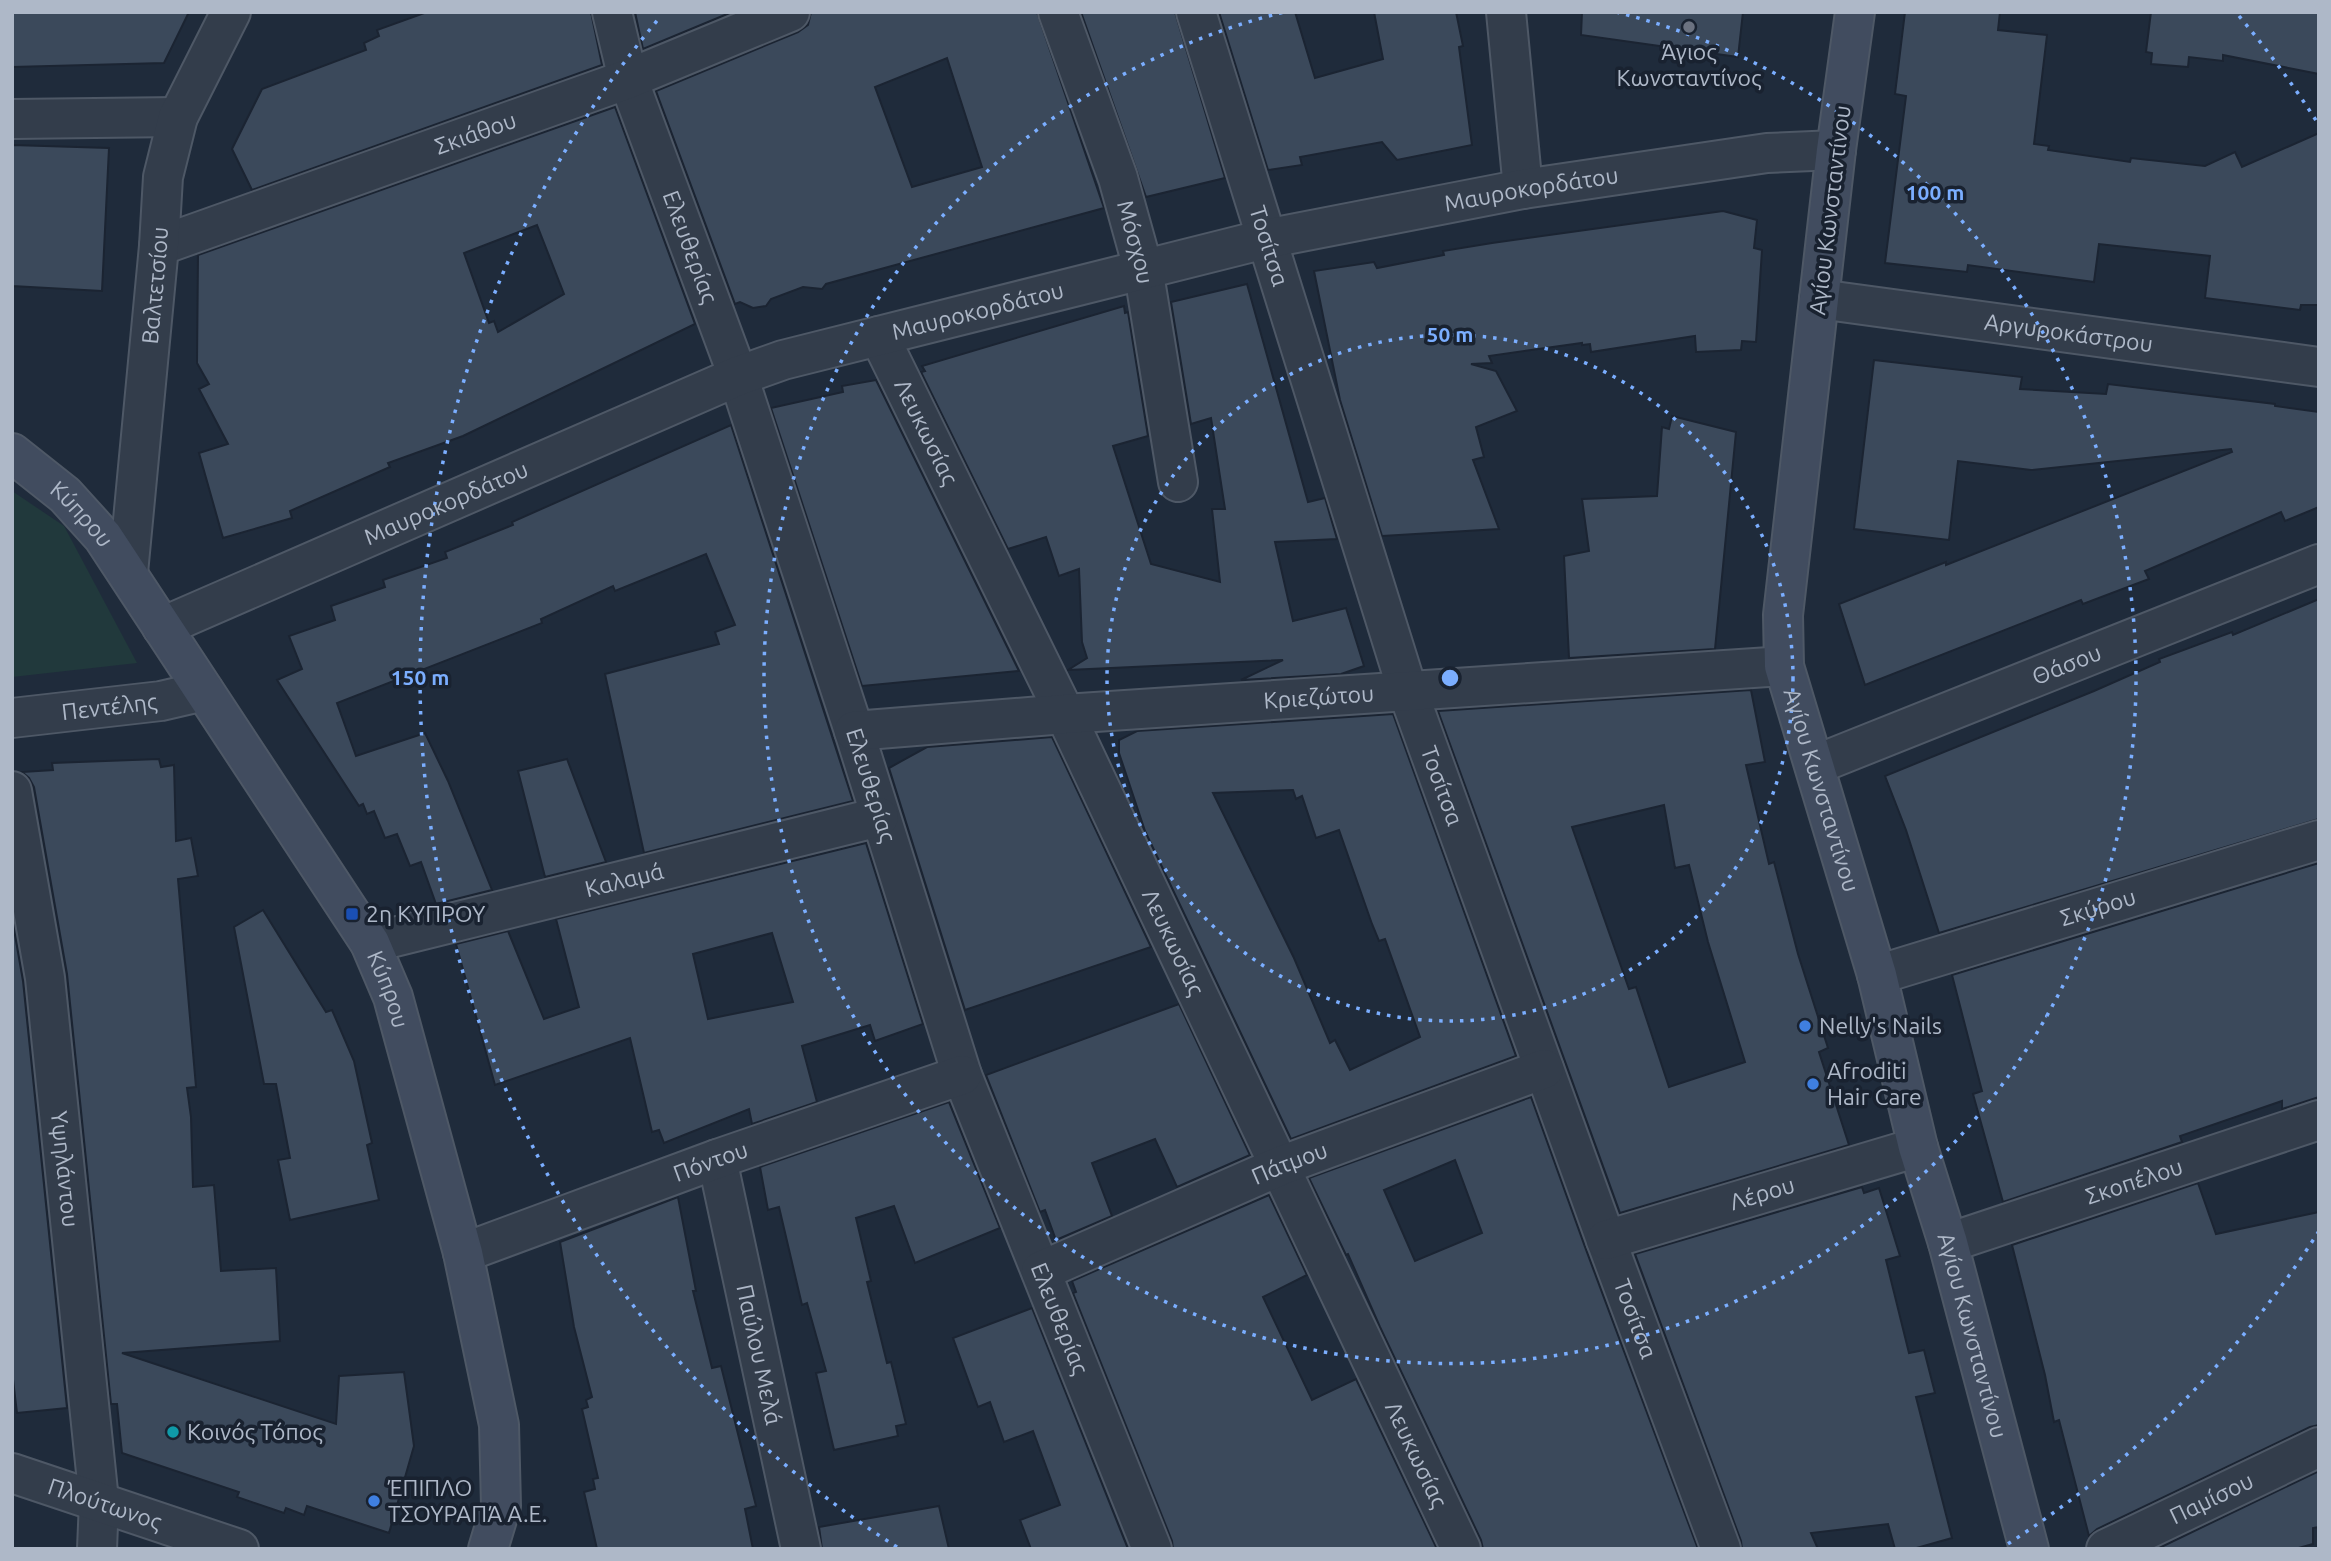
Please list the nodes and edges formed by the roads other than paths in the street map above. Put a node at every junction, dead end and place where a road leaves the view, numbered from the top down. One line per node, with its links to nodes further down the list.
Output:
1 (231, 12): 9 (street, Βαλτετσίου)
2 (612, 12): 8 (street, Ελευθερίας)
3 (790, 12): 8 (street, Σκιάθου)
4 (1058, 12): 15 (street, Μόσχου)
5 (1196, 12): 13 (street, Τοσίτσα)
6 (1506, 12): 12 (street)
7 (1855, 12): 11 (street, Αγίου Κωνσταντίνου)
8 (628, 79): 14 (street, Σκιάθου); 19 (street, Ελευθερίας)
9 (178, 117): 10 (street); 14 (street, Βαλτετσίου)
10 (12, 119)
11 (1836, 150): 12 (street, Μαυροκορδάτου); 16 (street, Αγίου Κωνσταντίνου)
12 (1523, 189): 13 (street, Μαυροκορδάτου)
13 (1265, 239): 15 (street, Μαυροκορδάτου); 27 (street, Τοσίτσα)
14 (159, 246): 23 (street, Βαλτετσίου)
15 (1143, 268): 17 (street, Μαυροκορδάτου); 21 (street, Μόσχου)
16 (1819, 299): 18 (street, Αργυροκάστρου); 25 (street, Αγίου Κωνσταντίνου)
17 (879, 337): 19 (street, Μαυροκορδάτου); 28 (street, Λευκωσίας)
18 (2319, 367)
19 (738, 376): 24 (street, Μαυροκορδάτου); 30 (street, Ελευθερίας)
20 (12, 453): 23 (street, Κύπρου)
21 (1178, 482)
22 (2319, 564): 31 (street, Θάσου)
23 (128, 573): 24 (street, Κύπρου)
24 (162, 627): 26 (street, Κύπρου)
25 (1784, 666): 27 (street, Κριεζώτου); 31 (street, Αγίου Κωνσταντίνου)
26 (204, 691): 29 (street, Πεντέλης); 35 (street, Κύπρου)
27 (1408, 692): 28 (street, Κριεζώτου); 37 (street, Τοσίτσα)
28 (1065, 713): 30 (street, Κριεζώτου); 42 (street, Λευκωσίας)
29 (12, 718)
30 (854, 731): 33 (street, Ελευθερίας)
31 (1815, 765): 36 (street, Αγίου Κωνσταντίνου)
32 (12, 791): 49 (street, Υψηλάντου)
33 (879, 817): 35 (street, Καλαμά); 38 (street, Ελευθερίας)
34 (2319, 840): 36 (street, Σκύρου)
35 (370, 943): 45 (street, Κύπρου)
36 (1877, 975): 40 (street, Αγίου Κωνσταντίνου)
37 (1544, 1069): 42 (street, Πάτμου); 43 (street, Τοσίτσα)
38 (962, 1074): 41 (street, Πόντου); 46 (street, Ελευθερίας)
39 (2317, 1129): 44 (street, Σκοπέλου)
40 (1918, 1147): 43 (street, Λέρου); 44 (street, Αγίου Κωνσταντίνου)
41 (717, 1159): 45 (street, Πόντου); 53 (street, Παύλου Μελά)
42 (1280, 1166): 46 (street, Πάτμου); 55 (street, Λευκωσίας)
43 (1606, 1240): 56 (street, Τοσίτσα)
44 (1948, 1243): 57 (street, Αγίου Κωνσταντίνου)
45 (463, 1253): 52 (street, Κύπρου)
46 (1041, 1271): 54 (street, Ελευθερίας)
47 (2319, 1447): 58 (street, Παμίσου)
48 (12, 1474): 49 (street, Πλούτωνος)
49 (99, 1501): 50 (street, Υψηλάντου); 51 (street, Πλούτωνος)
50 (97, 1549)
51 (239, 1549)
52 (488, 1549)
53 (802, 1549)
54 (1152, 1549)
55 (1461, 1549)
56 (1721, 1549)
57 (2029, 1549)
58 (2106, 1549)

